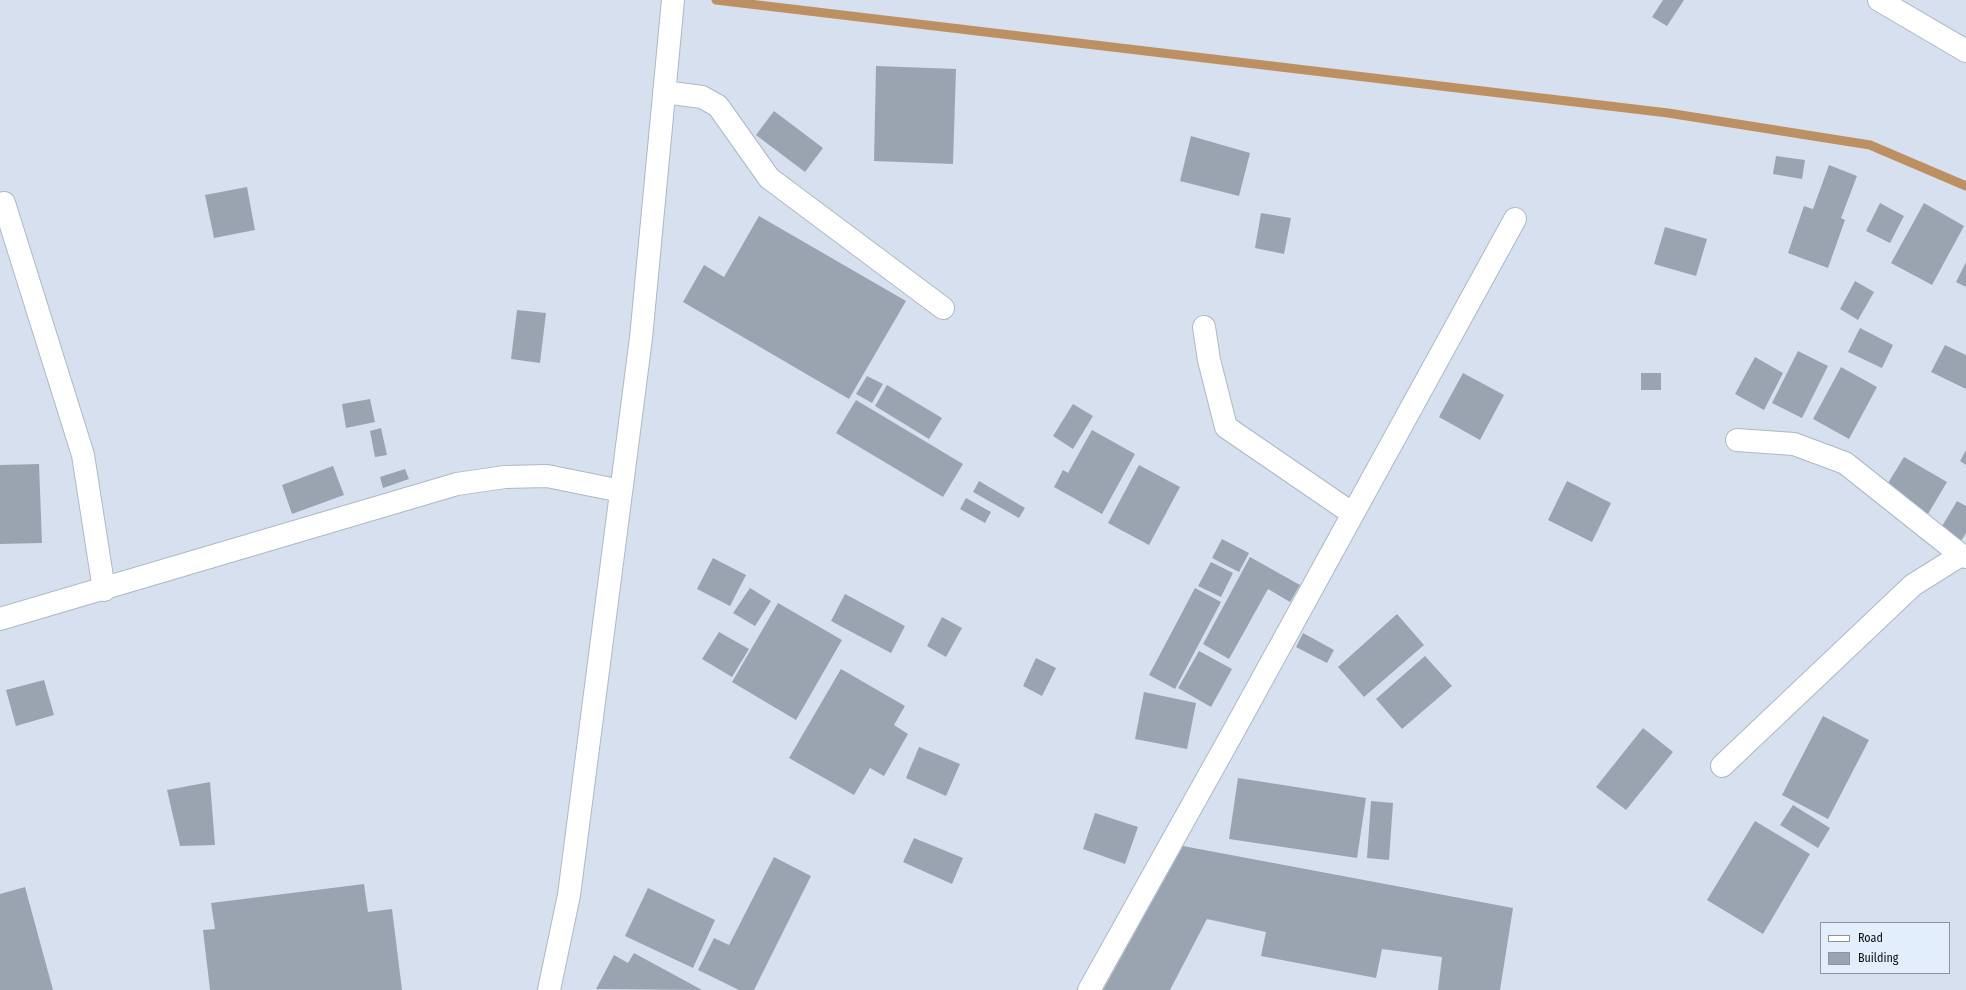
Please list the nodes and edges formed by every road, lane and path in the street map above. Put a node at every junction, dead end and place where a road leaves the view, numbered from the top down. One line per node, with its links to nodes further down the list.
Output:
1 (673, 0): 4 (street)
2 (1879, 0): 3 (street)
3 (1966, 51)
4 (664, 92): 7 (street); 10 (street)
5 (4, 203): 13 (street)
6 (1515, 219): 11 (street)
7 (942, 308)
8 (1204, 327): 11 (street)
9 (1737, 440): 12 (street)
10 (620, 491): 13 (street); 16 (street)
11 (1353, 514): 17 (street)
12 (1963, 556): 15 (street)
13 (104, 590): 14 (street)
14 (0, 619)
15 (1722, 766)
16 (549, 990)
17 (1089, 990)

